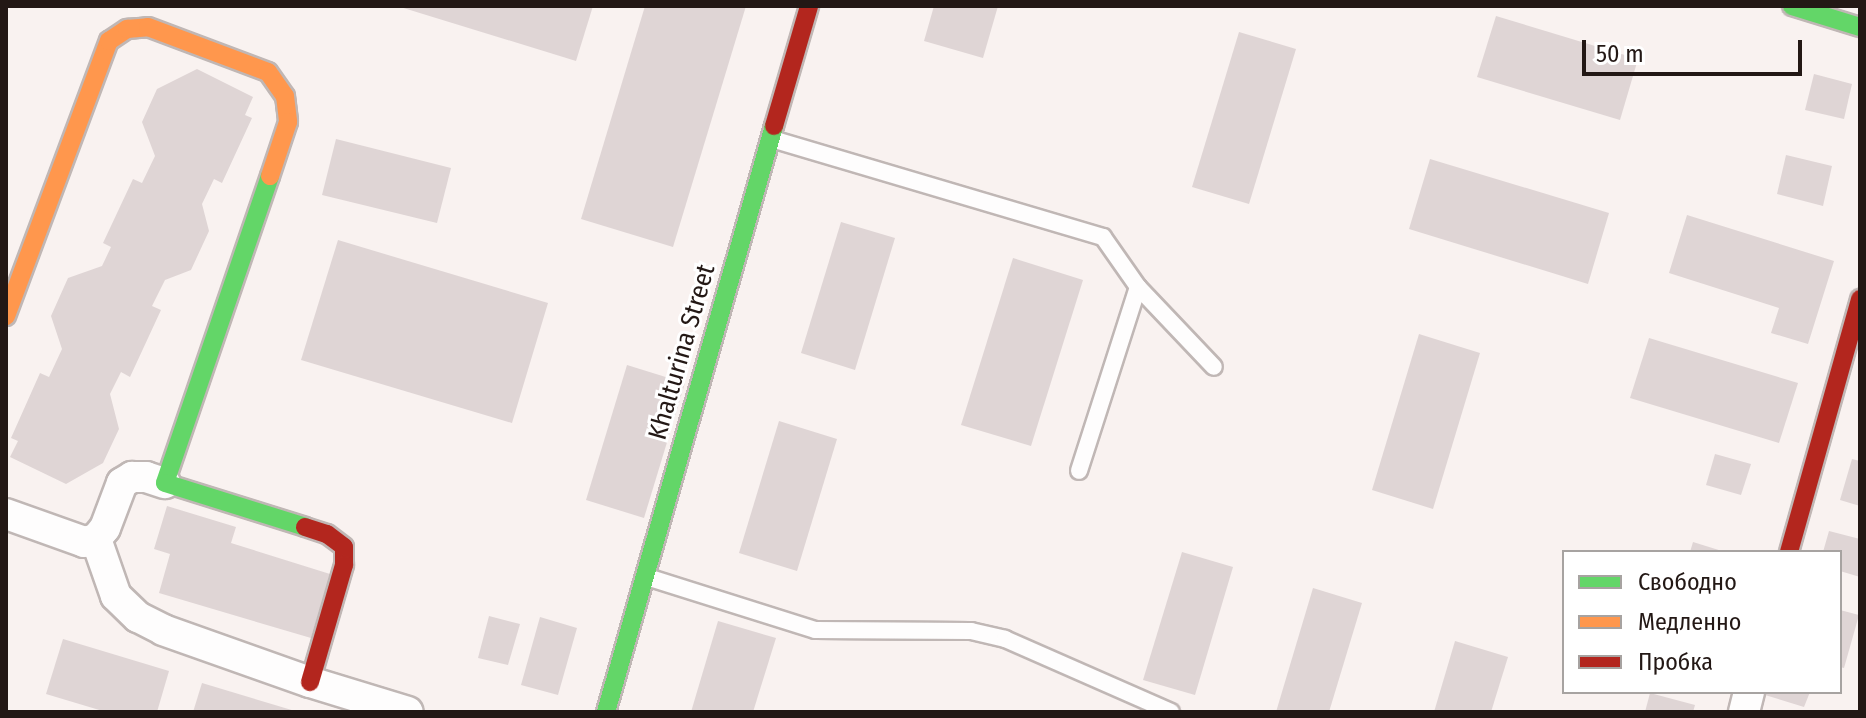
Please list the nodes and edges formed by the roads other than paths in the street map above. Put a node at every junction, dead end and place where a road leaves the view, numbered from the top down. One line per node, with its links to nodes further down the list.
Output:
1 (809, 6): 4 (street, Khalturina Street)
2 (1792, 6): 3 (street)
3 (1860, 27)
4 (771, 139): 5 (lane); 14 (street, Khalturina Street)
5 (1138, 287): 8 (lane); 9 (lane)
6 (1860, 299): 13 (street)
7 (6, 316): 10 (street)
8 (1214, 367)
9 (1079, 471)
10 (165, 483): 12 (street); 15 (street)
11 (6, 514): 12 (street)
12 (96, 539): 15 (street)
13 (1790, 550)
14 (645, 576): 17 (street, Khalturina Street); 18 (lane)
15 (310, 682): 16 (street)
16 (408, 712)
17 (606, 712)
18 (1171, 712)

